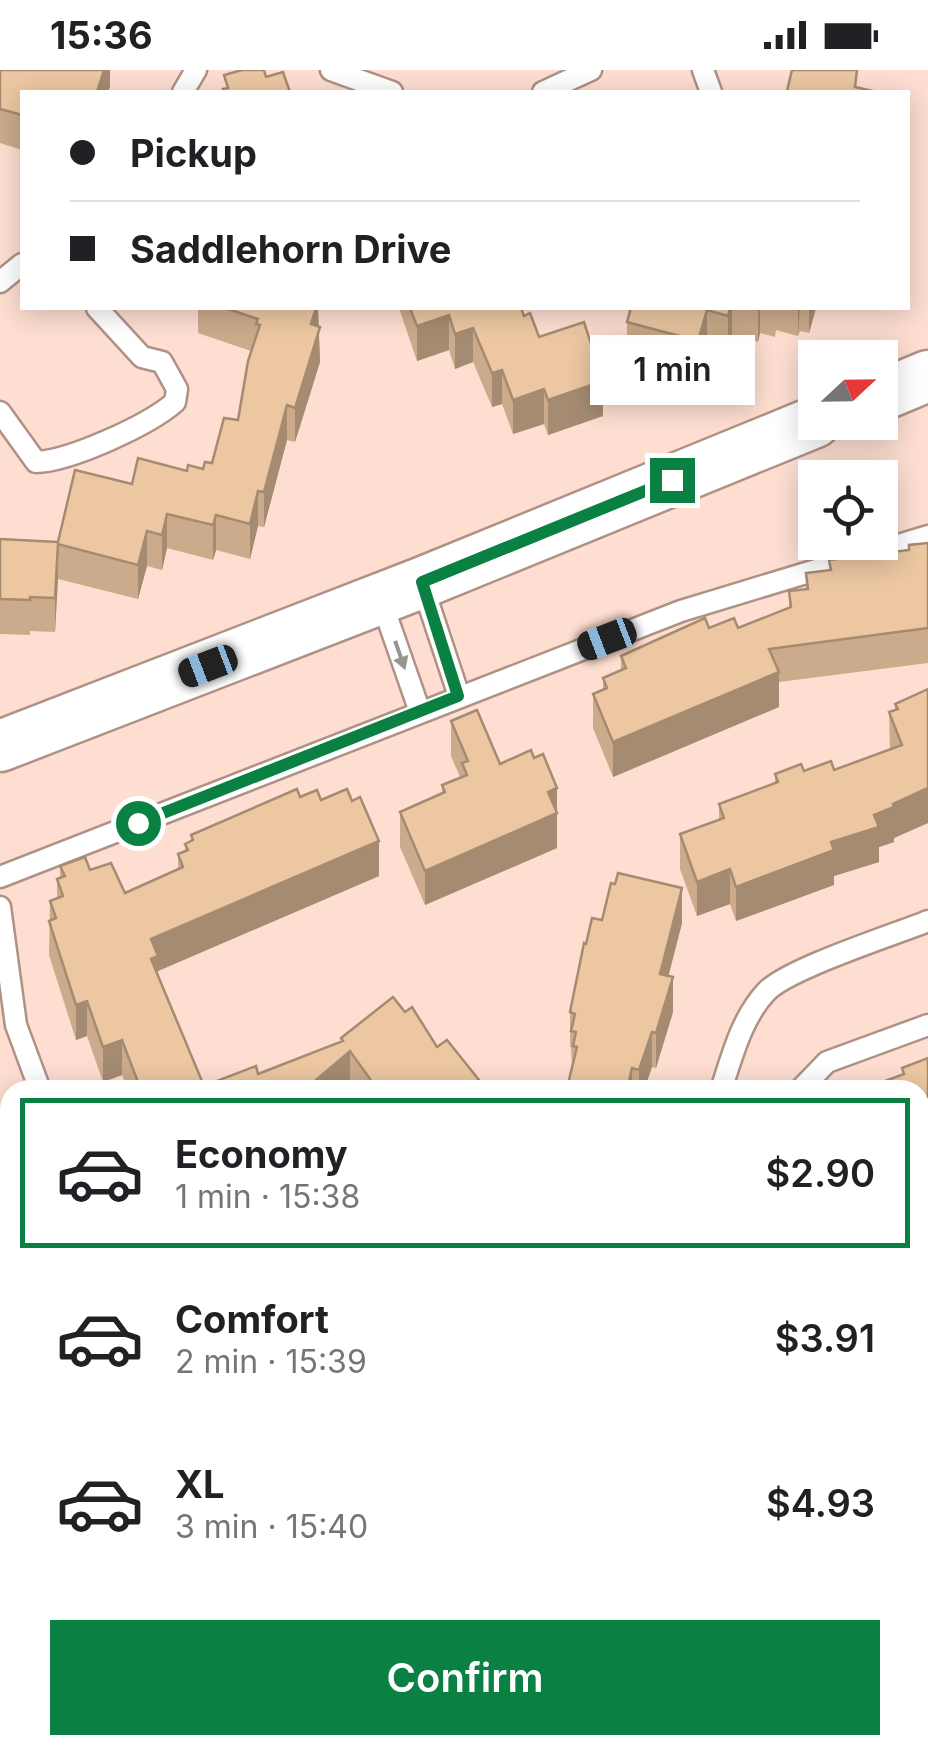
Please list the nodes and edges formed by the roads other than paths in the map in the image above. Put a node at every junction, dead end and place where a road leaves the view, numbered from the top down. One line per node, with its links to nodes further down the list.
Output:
1 (331, 70): 3 (lane)
2 (591, 70): 4 (lane)
3 (386, 90)
4 (548, 90)
5 (20, 266): 6 (lane)
6 (0, 282)
7 (99, 310): 10 (lane)
8 (928, 376): 9 (street)
9 (898, 388)
10 (0, 412)
11 (798, 429): 13 (street)
12 (928, 536): 14 (lane)
13 (401, 590): 14 (lane); 15 (lane, one-way to 15); 16 (street)
14 (458, 696): 15 (lane)
15 (420, 712): 17 (lane)
16 (0, 746)
17 (0, 877)
18 (0, 907): 21 (lane)
19 (928, 921): 22 (lane)
20 (928, 1025): 23 (lane)
21 (36, 1080)
22 (724, 1080)
23 (809, 1080)

